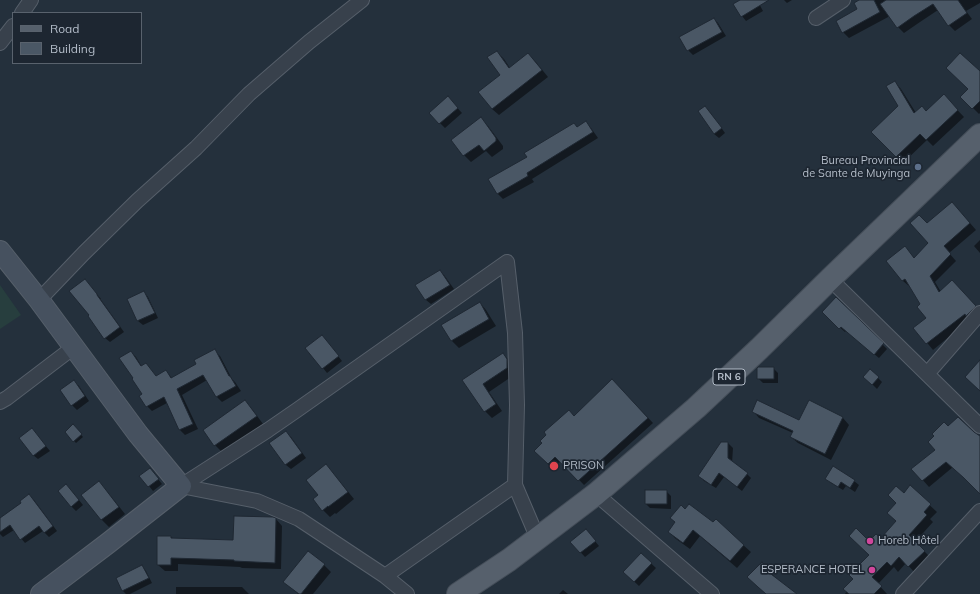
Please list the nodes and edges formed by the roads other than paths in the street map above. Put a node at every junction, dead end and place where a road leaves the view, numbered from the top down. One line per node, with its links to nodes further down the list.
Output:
1 (31, 0): 4 (street)
2 (362, 0): 11 (street)
3 (843, 0): 5 (street)
4 (23, 12)
5 (816, 18)
6 (12, 27): 7 (street)
7 (0, 44)
8 (980, 135): 10 (main road, RN 6)
9 (0, 251): 11 (street)
10 (830, 279): 14 (street); 19 (main road, RN 6)
11 (39, 300): 13 (street)
12 (980, 313): 14 (street)
13 (74, 347): 15 (street); 18 (street)
14 (928, 374): 16 (street)
15 (0, 402)
16 (980, 426)
17 (515, 485): 18 (street); 21 (street); 22 (street)
18 (181, 486): 22 (street); 23 (street)
19 (596, 494): 21 (main road, RN 6); 26 (street)
20 (980, 511): 27 (street)
21 (538, 539): 25 (main road, RN 6)
22 (384, 576): 24 (street)
23 (41, 594)
24 (407, 594)
25 (458, 594)
26 (712, 594)
27 (903, 594)

